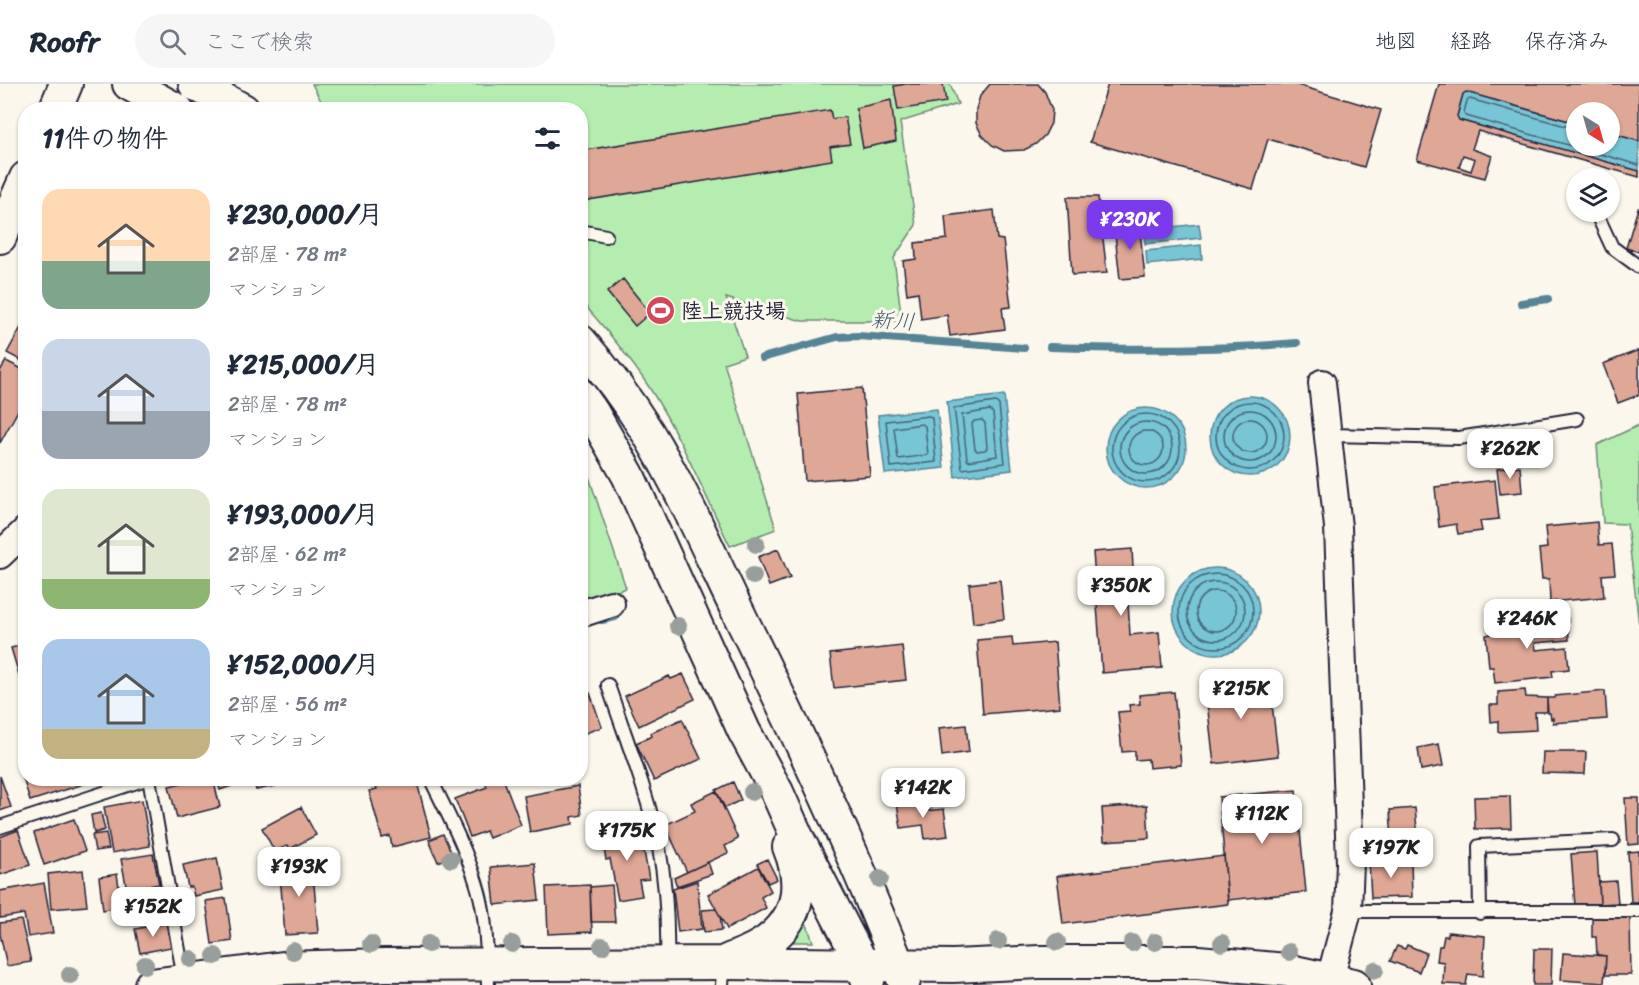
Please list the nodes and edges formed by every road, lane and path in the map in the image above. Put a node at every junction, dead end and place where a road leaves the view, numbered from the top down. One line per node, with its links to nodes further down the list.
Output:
1 (66, 84): 4 (street)
2 (129, 84): 5 (street)
3 (195, 84): 6 (street)
4 (58, 102)
5 (162, 102)
6 (228, 102)
7 (18, 196): 10 (street)
8 (1600, 222): 12 (lane)
9 (588, 233): 11 (lane)
10 (0, 237)
11 (606, 237)
12 (1639, 267)
13 (588, 351): 36 (street)
14 (1322, 383): 17 (street)
15 (588, 406): 23 (street)
16 (1578, 419): 17 (lane)
17 (1329, 435): 30 (street)
18 (18, 538): 19 (street)
19 (0, 555)
20 (611, 604): 21 (street)
21 (588, 611)
22 (608, 685): 32 (lane)
23 (744, 731): 33 (street); 35 (street)
24 (125, 786): 27 (lane)
25 (150, 786): 37 (lane)
26 (433, 786): 34 (lane)
27 (0, 827)
28 (1613, 840): 31 (lane)
29 (1639, 911): 31 (lane)
30 (1348, 912): 31 (lane); 38 (street)
31 (1480, 913)
32 (667, 964): 33 (street); 34 (street)
33 (723, 974): 35 (street)
34 (488, 975): 37 (street)
35 (865, 975): 36 (street)
36 (902, 975): 38 (street)
37 (184, 981): 39 (street)
38 (1342, 982)
39 (151, 985)

